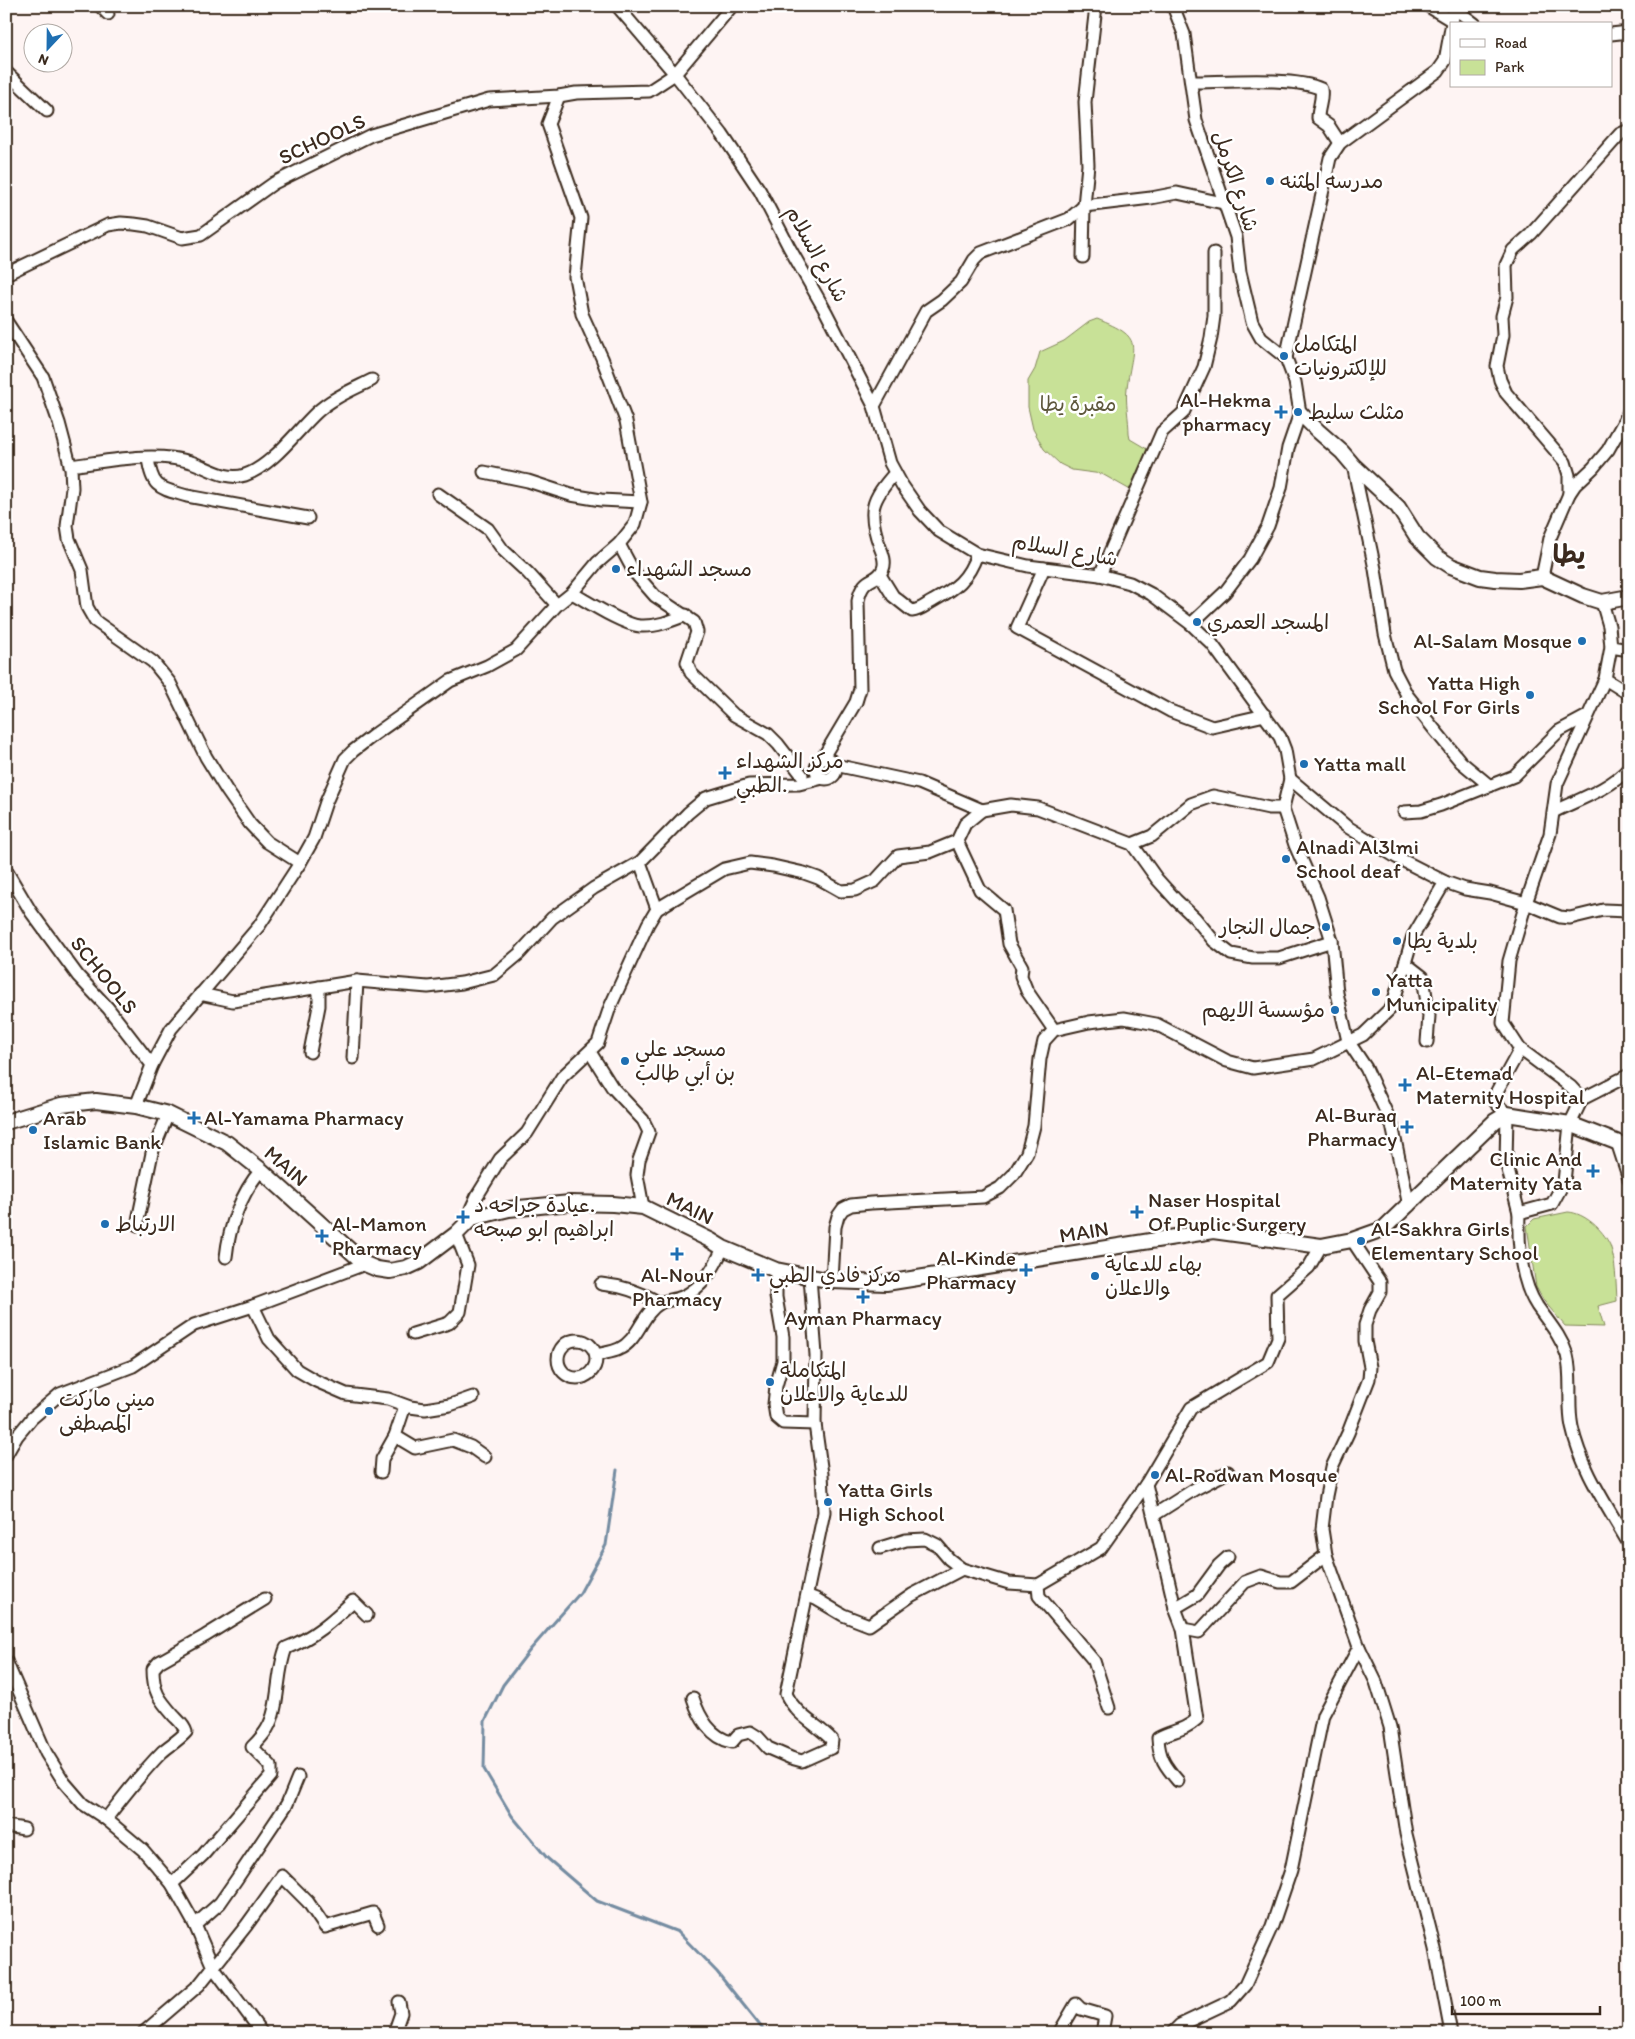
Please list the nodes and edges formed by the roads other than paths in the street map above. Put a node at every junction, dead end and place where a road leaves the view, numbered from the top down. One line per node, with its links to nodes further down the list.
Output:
1 (617, 6): 13 (street, شارع السلام)
2 (732, 6): 13 (street, SCHOOLS)
3 (1096, 6): 20 (street)
4 (1173, 6): 14 (street, شارع الكرمل)
5 (1428, 6): 7 (street)
6 (1454, 7): 7 (street); 8 (street)
7 (1451, 20)
8 (1473, 22)
9 (1450, 27): 18 (street)
10 (1629, 32): 11 (street)
11 (1612, 34)
12 (6, 72): 16 (street)
13 (675, 74): 15 (street, SCHOOLS); 27 (street, شارع السلام)
14 (1191, 82): 18 (street); 19 (street, شارع الكرمل)
15 (559, 96): 23 (street, SCHOOLS); 37 (street)
16 (47, 110)
17 (1629, 130): 36 (street)
18 (1340, 143): 25 (street)
19 (1224, 203): 20 (street); 25 (street, شارع الكرمل)
20 (1084, 206): 22 (street); 27 (street)
21 (1214, 254): 43 (street)
22 (1083, 257)
23 (6, 274)
24 (6, 322): 32 (street)
25 (1286, 358): 29 (street)
26 (372, 380): 30 (street)
27 (874, 406): 34 (street, شارع السلام)
28 (1629, 410): 36 (street)
29 (1300, 412): 31 (main road); 50 (street)
30 (148, 458): 32 (street); 38 (street)
31 (1353, 465): 44 (main road); 62 (street)
32 (70, 466): 70 (street)
33 (484, 472): 37 (street)
34 (895, 473): 40 (street, شارع السلام); 42 (street)
35 (438, 494): 48 (street)
36 (1569, 494): 44 (street)
37 (641, 502): 39 (street)
38 (308, 518)
39 (620, 544): 45 (street); 49 (street)
40 (978, 554): 41 (street, شارع السلام); 42 (street)
41 (1044, 568): 43 (street, شارع السلام); 55 (street)
42 (880, 575): 57 (street)
43 (1100, 575): 50 (street, شارع السلام)
44 (1542, 578): 47 (main road)
45 (572, 593): 48 (street); 49 (street)
46 (1629, 597): 47 (main road)
47 (1602, 602): 51 (street)
48 (557, 605): 70 (street)
49 (686, 615): 59 (street)
50 (1191, 624): 55 (street, شارع السلام)
51 (1612, 647): 52 (street); 53 (street)
52 (1629, 650)
53 (1605, 680): 54 (street); 56 (street)
54 (1629, 694)
55 (1265, 715): 60 (street, شارع السلام)
56 (1588, 716): 62 (street); 65 (street)
57 (827, 768): 59 (street); 61 (street); 64 (street)
58 (1629, 768): 65 (street)
59 (802, 775): 61 (street)
60 (1290, 779): 63 (street, شارع السلام); 72 (street)
61 (771, 783): 69 (street)
62 (1490, 786): 66 (street)
63 (1283, 808): 68 (street); 76 (street)
64 (982, 810): 67 (street); 68 (street)
65 (1554, 811): 73 (street)
66 (1404, 812)
67 (957, 841): 74 (street); 81 (street)
68 (1132, 844): 76 (street)
69 (640, 862): 74 (street); 78 (street)
70 (300, 864): 80 (street)
71 (6, 870): 88 (street, SCHOOLS)
72 (1445, 882): 73 (street); 77 (street)
73 (1526, 903): 75 (street); 84 (street)
74 (657, 909): 86 (street)
75 (1629, 911)
76 (1332, 941): 82 (street)
77 (1405, 963): 82 (street); 83 (street)
78 (357, 981): 79 (street); 87 (street)
79 (319, 987): 80 (street); 85 (street)
80 (200, 994): 88 (street)
81 (1054, 1030): 82 (street); 112 (street)
82 (1348, 1041): 99 (street)
83 (1427, 1042)
84 (1520, 1049): 90 (street); 93 (street)
85 (310, 1052)
86 (590, 1052): 100 (street); 102 (street)
87 (353, 1058)
88 (152, 1065): 91 (street)
89 (1629, 1075): 90 (street)
90 (1582, 1099): 95 (street)
91 (136, 1106): 92 (main road, MAIN); 94 (main road, MAIN)
92 (168, 1114): 97 (main road, MAIN); 103 (street)
93 (1507, 1114): 95 (main road); 99 (main road, MAIN); 101 (street)
94 (6, 1122)
95 (1570, 1124): 96 (main road); 101 (street)
96 (1623, 1145): 98 (street)
97 (261, 1170): 108 (street); 109 (main road, MAIN)
98 (1629, 1179)
99 (1409, 1206): 105 (main road, MAIN)
100 (644, 1207): 102 (main road, MAIN); 107 (main road, MAIN)
101 (1519, 1213): 128 (street)
102 (472, 1218): 104 (main road, MAIN)
103 (137, 1224)
104 (456, 1234): 109 (main road, MAIN); 116 (street)
105 (1352, 1240): 106 (main road, MAIN); 130 (street)
106 (1321, 1246): 112 (main road, MAIN); 126 (street)
107 (723, 1248): 110 (main road, MAIN); 114 (street)
108 (226, 1257)
109 (365, 1264): 115 (street)
110 (776, 1270): 111 (main road, MAIN); 120 (street)
111 (810, 1276): 112 (main road, MAIN); 120 (street)
112 (832, 1281)
113 (601, 1284): 114 (street)
114 (660, 1303): 117 (street)
115 (254, 1306): 119 (street); 122 (street)
116 (413, 1334)
117 (597, 1354)
118 (473, 1397): 119 (street)
119 (405, 1406): 121 (street)
120 (815, 1424): 134 (street)
121 (395, 1436): 123 (street); 124 (street)
122 (6, 1454)
123 (485, 1457)
124 (381, 1472)
125 (1228, 1472): 127 (street)
126 (1146, 1484): 127 (street); 133 (street)
127 (1154, 1515): 136 (street)
128 (1629, 1544)
129 (880, 1548): 132 (street)
130 (1326, 1555): 138 (street); 139 (street)
131 (1228, 1557): 136 (street)
132 (962, 1569): 133 (street); 134 (street)
133 (1038, 1585): 142 (street)
134 (808, 1596): 141 (street)
135 (265, 1599): 145 (street)
136 (1175, 1608): 138 (street)
137 (367, 1616): 148 (street)
138 (1183, 1629): 144 (street)
139 (1359, 1647): 158 (street); 159 (street)
140 (6, 1661): 145 (street)
141 (693, 1698)
142 (1109, 1708)
143 (298, 1777): 149 (street)
144 (1178, 1781)
145 (106, 1819): 148 (street)
146 (6, 1826): 147 (street)
147 (24, 1829)
148 (172, 1884): 149 (street)
149 (195, 1925): 151 (street)
150 (378, 1926): 151 (street)
151 (213, 1968): 153 (street); 154 (street)
152 (399, 2002): 155 (street)
153 (143, 2033)
154 (262, 2033)
155 (394, 2033)
156 (1059, 2033): 157 (street)
157 (1102, 2033)
158 (1172, 2033)
159 (1451, 2033)

